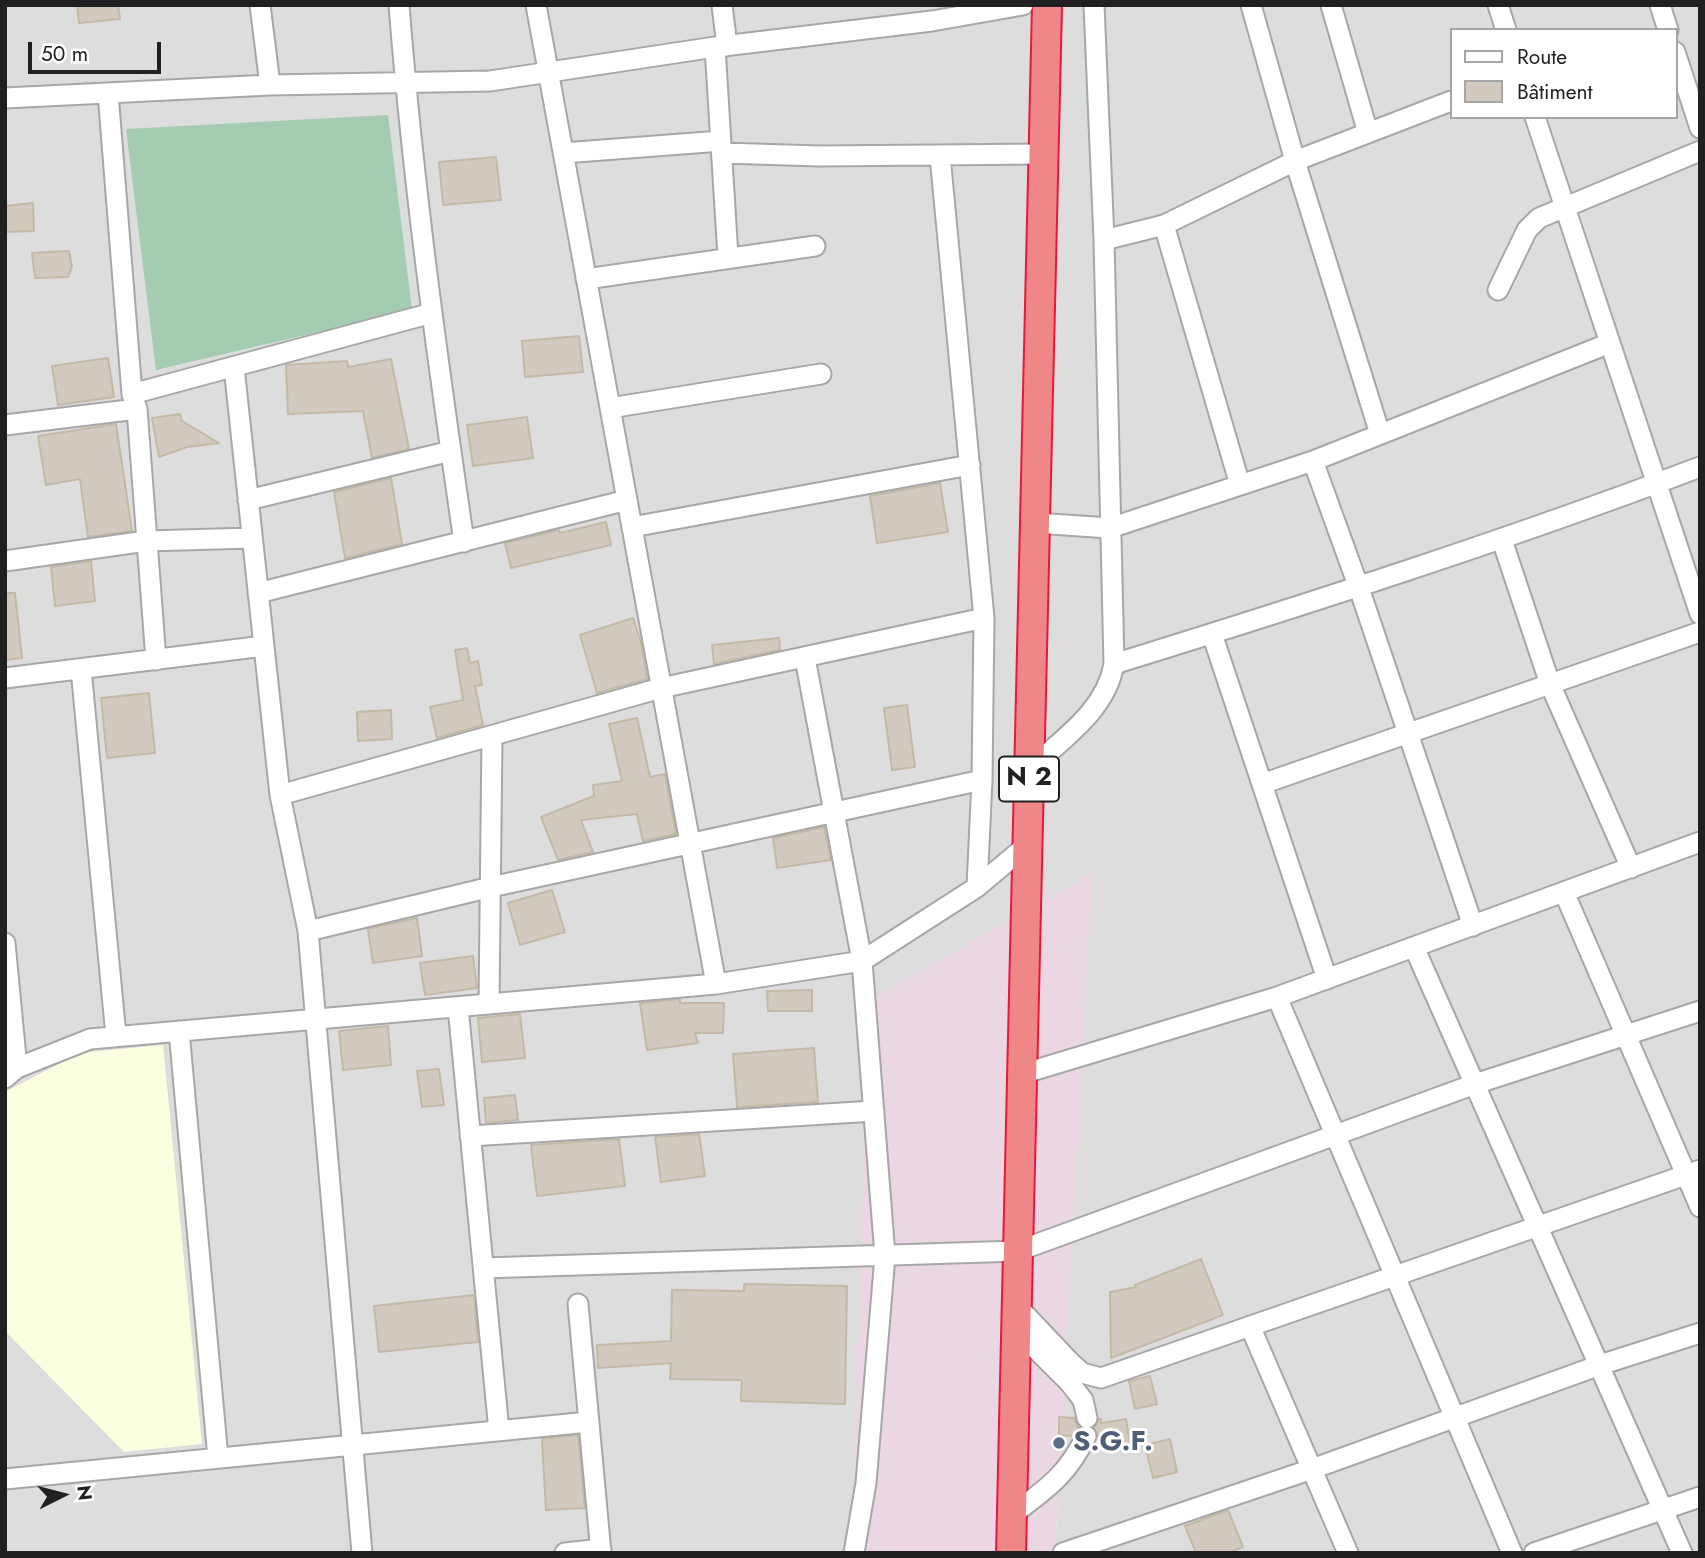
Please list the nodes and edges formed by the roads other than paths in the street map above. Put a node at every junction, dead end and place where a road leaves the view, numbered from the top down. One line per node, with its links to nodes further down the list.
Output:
1 (260, 5): 18 (street)
2 (399, 5): 17 (street)
3 (536, 5): 16 (street)
4 (722, 5): 14 (street)
5 (1023, 5): 14 (street)
6 (1047, 5): 28 (highway, N 2)
7 (1094, 5): 33 (street)
8 (1251, 5): 30 (street)
9 (1331, 5): 24 (street)
10 (1498, 5): 12 (street)
11 (1660, 5): 13 (street)
12 (1505, 28)
13 (1667, 28)
14 (721, 47): 16 (street); 25 (street)
15 (1677, 58): 23 (street)
16 (548, 72): 17 (street); 27 (street)
17 (405, 84): 18 (street); 38 (street)
18 (270, 85): 19 (street)
19 (108, 93): 20 (street); 42 (street)
20 (5, 98)
21 (1450, 101): 24 (street)
22 (1536, 119): 31 (street)
23 (1700, 128)
24 (1368, 133): 30 (street)
25 (721, 147): 27 (street); 29 (street); 35 (street)
26 (1700, 151): 31 (street)
27 (563, 153): 36 (street)
28 (1044, 154): 29 (street); 54 (highway, N 2)
29 (940, 156): 48 (street)
30 (1295, 161): 32 (street); 45 (street)
31 (1564, 205): 37 (street); 39 (street)
32 (1164, 225): 33 (street); 51 (street)
33 (1104, 240): 56 (street)
34 (815, 246): 35 (street)
35 (729, 257): 36 (street)
36 (586, 279): 43 (street)
37 (1498, 290)
38 (432, 313): 40 (street); 46 (street)
39 (1610, 343): 45 (street); 50 (street)
40 (234, 367): 42 (street); 52 (street)
41 (821, 374): 43 (street)
42 (134, 402): 44 (street); 59 (street)
43 (610, 408): 53 (street)
44 (5, 425)
45 (1380, 434): 47 (street)
46 (451, 451): 52 (street); 60 (street)
47 (1313, 461): 51 (street); 62 (street)
48 (970, 465): 55 (street); 65 (street)
49 (1700, 467): 50 (street)
50 (1656, 484): 58 (street); 64 (street)
51 (1240, 485): 56 (street)
52 (248, 500): 57 (street)
53 (627, 500): 55 (street); 60 (street)
54 (1035, 523): 56 (street); 78 (highway, N 2)
55 (632, 527): 75 (street)
56 (1110, 528): 71 (street)
57 (252, 538): 59 (street); 63 (street)
58 (1502, 540): 62 (street); 74 (street)
59 (146, 541): 61 (street); 70 (street)
60 (464, 542): 63 (street)
61 (5, 561)
62 (1359, 588): 67 (street); 76 (street)
63 (258, 593): 68 (street)
64 (1700, 614)
65 (984, 618): 69 (street); 79 (street)
66 (1700, 632): 74 (street)
67 (1212, 634): 71 (street); 80 (street)
68 (264, 646): 70 (street); 81 (street)
69 (805, 658): 75 (street); 82 (street)
70 (156, 660): 72 (street)
71 (1114, 664): 78 (street)
72 (81, 669): 73 (street); 104 (street)
73 (5, 678)
74 (1550, 684): 76 (street); 86 (street)
75 (662, 688): 77 (street); 84 (street)
76 (1408, 733): 80 (street); 90 (street)
77 (492, 736): 81 (street); 87 (street)
78 (1029, 770): 85 (highway, N 2)
79 (982, 780): 82 (street); 88 (street)
80 (1262, 784): 95 (street)
81 (280, 795): 91 (street)
82 (834, 812): 84 (street); 94 (street)
83 (1700, 842): 86 (street)
84 (690, 844): 87 (street); 96 (street)
85 (1027, 845): 88 (street); 106 (highway, N 2)
86 (1631, 868): 89 (street)
87 (491, 887): 91 (street); 98 (street)
88 (977, 887): 94 (street)
89 (1564, 892): 90 (street); 103 (street)
90 (1473, 926): 93 (street)
91 (308, 931): 101 (street)
92 (5, 943): 105 (street)
93 (1414, 947): 95 (street); 107 (street)
94 (862, 961): 96 (street); 108 (street)
95 (1327, 979): 97 (street)
96 (716, 984): 98 (street)
97 (1277, 997): 106 (street); 109 (street)
98 (489, 1004): 99 (street)
99 (458, 1007): 101 (street); 110 (street)
100 (1700, 1011): 103 (street)
101 (315, 1019): 102 (street); 126 (street)
102 (179, 1031): 104 (street); 127 (street)
103 (1626, 1034): 107 (street); 111 (street)
104 (116, 1036): 105 (street)
105 (11, 1073)
106 (1022, 1074): 114 (highway, N 2)
107 (1475, 1084): 109 (street); 113 (street)
108 (874, 1111): 110 (street); 115 (street)
109 (1335, 1135): 114 (street); 117 (street)
110 (470, 1136): 116 (street)
111 (1693, 1172): 112 (street); 113 (street)
112 (1700, 1207)
113 (1539, 1226): 117 (street); 122 (street)
114 (1018, 1251): 115 (street); 119 (highway, N 2)
115 (885, 1256): 116 (street); 136 (street)
116 (483, 1268): 125 (street)
117 (1395, 1276): 120 (street); 123 (street)
118 (578, 1304): 124 (street)
119 (1017, 1319): 120 (street); 132 (highway, N 2); 132 (street)
120 (1250, 1326): 128 (street)
121 (1700, 1333): 122 (street)
122 (1600, 1365): 123 (street); 131 (street)
123 (1455, 1418): 128 (street); 140 (street)
124 (589, 1422): 125 (street); 133 (street)
125 (499, 1430): 126 (street)
126 (352, 1445): 127 (street); 134 (street)
127 (218, 1458): 129 (street)
128 (1312, 1469): 138 (street); 139 (street)
129 (5, 1479)
130 (1700, 1497): 131 (street)
131 (1664, 1508): 141 (street); 142 (street)
132 (1012, 1515): 137 (highway, N 2)
133 (601, 1551): 135 (street)
134 (362, 1553)
135 (565, 1553)
136 (854, 1553)
137 (1011, 1553)
138 (1063, 1553)
139 (1348, 1553)
140 (1512, 1553)
141 (1534, 1553)
142 (1682, 1553)

